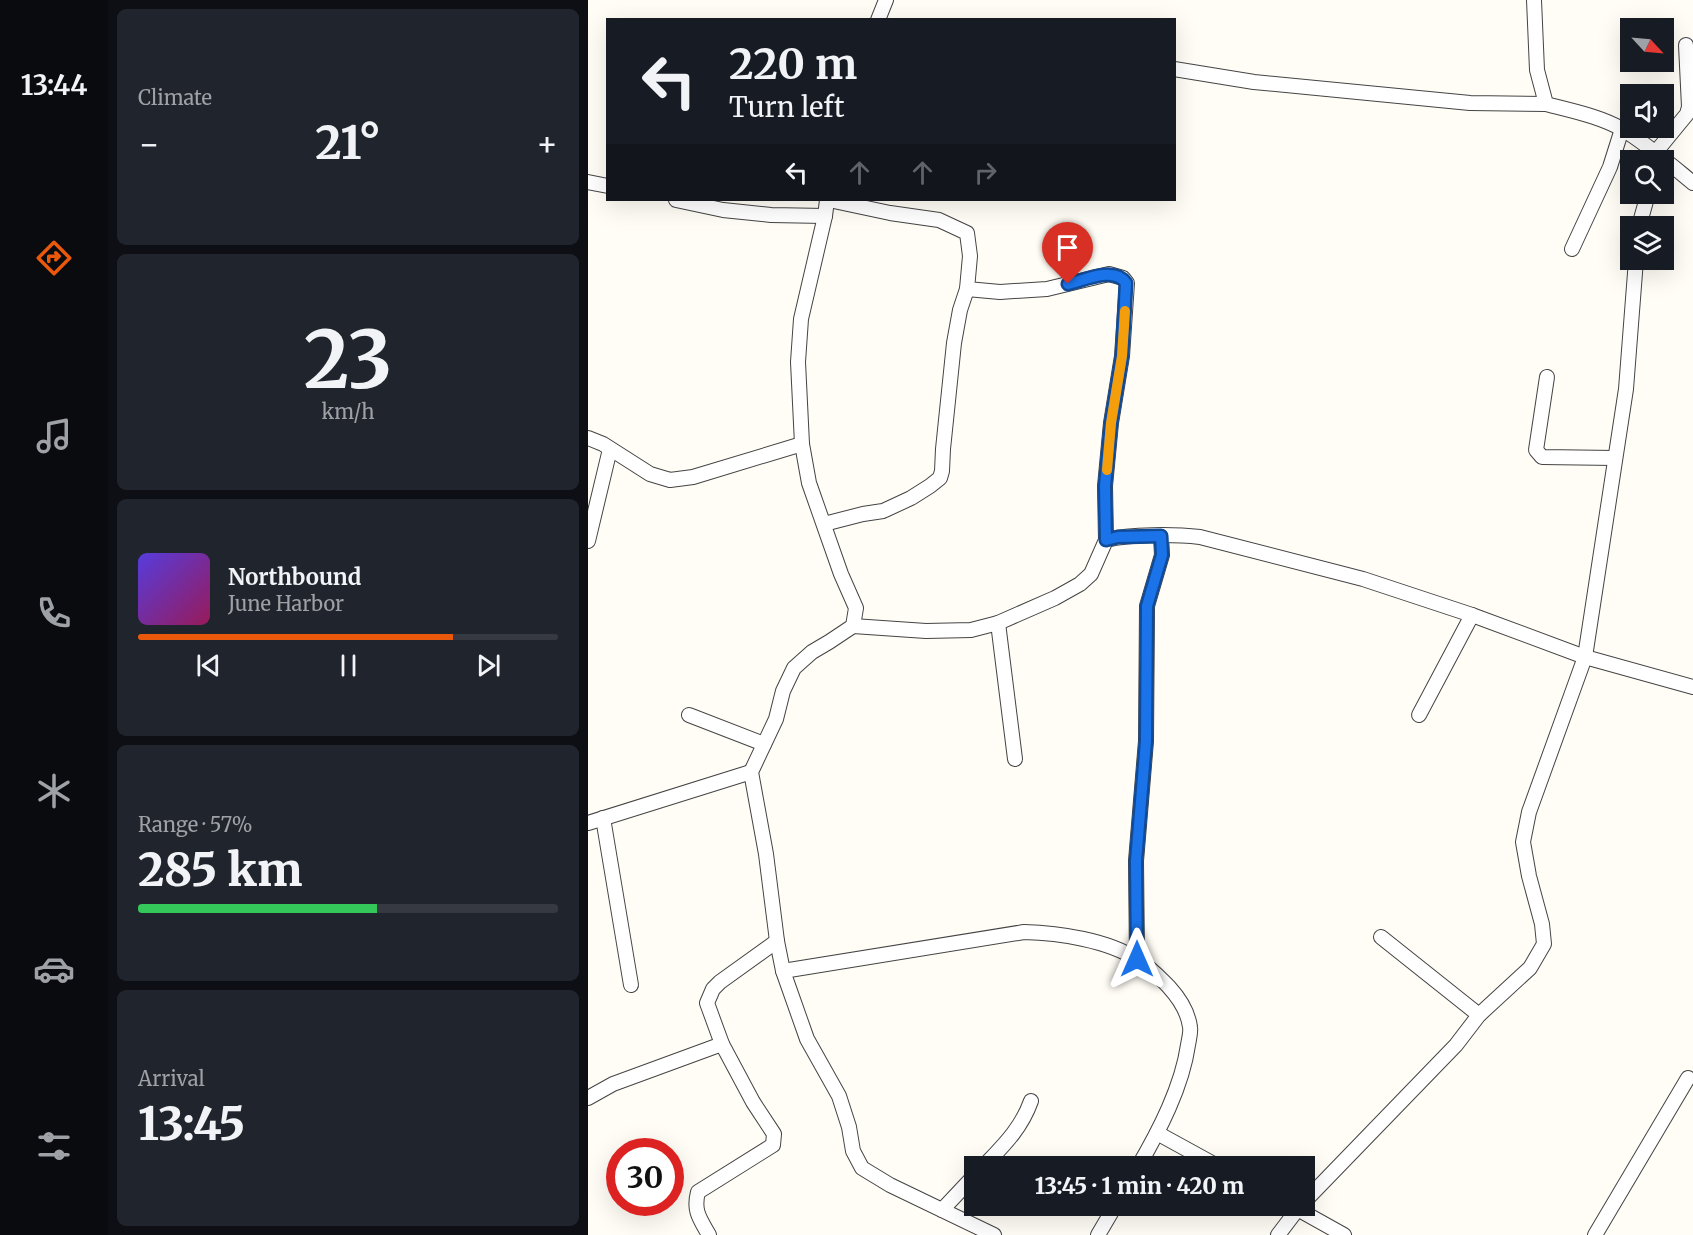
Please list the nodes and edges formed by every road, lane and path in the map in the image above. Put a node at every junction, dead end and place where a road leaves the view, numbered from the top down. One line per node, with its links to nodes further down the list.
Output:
1 (886, 0): 3 (street)
2 (1534, 0): 6 (street)
3 (879, 18)
4 (1686, 45): 11 (street)
5 (1176, 69): 6 (street)
6 (1546, 104): 7 (street)
7 (1620, 128)
8 (1620, 135): 20 (street)
9 (1634, 138): 10 (street)
10 (1650, 150)
11 (1662, 150)
12 (1674, 168): 14 (street)
13 (588, 182): 15 (street)
14 (1693, 183)
15 (606, 186)
16 (681, 201): 19 (street)
17 (828, 201): 19 (street)
18 (833, 201): 22 (street)
19 (825, 216): 25 (street)
20 (1572, 249)
21 (1635, 270): 27 (street)
22 (967, 289): 28 (street); 30 (street)
23 (1547, 377): 27 (street)
24 (588, 438): 26 (street)
25 (802, 444): 26 (street); 28 (street)
26 (610, 449): 31 (street)
27 (1615, 458): 35 (street)
28 (824, 524): 34 (street)
29 (1161, 536): 30 (street); 32 (street); 46 (street)
30 (1106, 540): 33 (street)
31 (588, 541)
32 (1472, 615): 35 (street); 37 (street)
33 (998, 623): 34 (street); 40 (street)
34 (853, 626): 39 (street)
35 (1585, 657): 36 (street); 49 (street)
36 (1693, 687)
37 (1419, 715)
38 (689, 716): 39 (street)
39 (764, 744): 41 (street)
40 (1015, 759)
41 (751, 772): 42 (street); 45 (street)
42 (603, 818): 43 (street); 48 (street)
43 (588, 823)
44 (1381, 937): 49 (street)
45 (777, 941): 47 (street); 50 (street)
46 (1137, 959): 47 (street); 54 (street)
47 (783, 971): 60 (street)
48 (631, 985)
49 (1479, 1015): 59 (street)
50 (722, 1044): 52 (street); 64 (street)
51 (1688, 1078): 69 (street)
52 (588, 1098)
53 (1031, 1101): 55 (street)
54 (1157, 1133): 56 (street); 57 (street)
55 (993, 1156)
56 (1144, 1156)
57 (1200, 1156)
58 (964, 1187): 60 (street)
59 (1315, 1189)
60 (942, 1210): 65 (street)
61 (1109, 1216): 66 (street)
62 (1291, 1216): 67 (street)
63 (1315, 1216): 68 (street)
64 (709, 1235)
65 (994, 1235)
66 (1098, 1235)
67 (1278, 1235)
68 (1344, 1235)
69 (1594, 1235)

